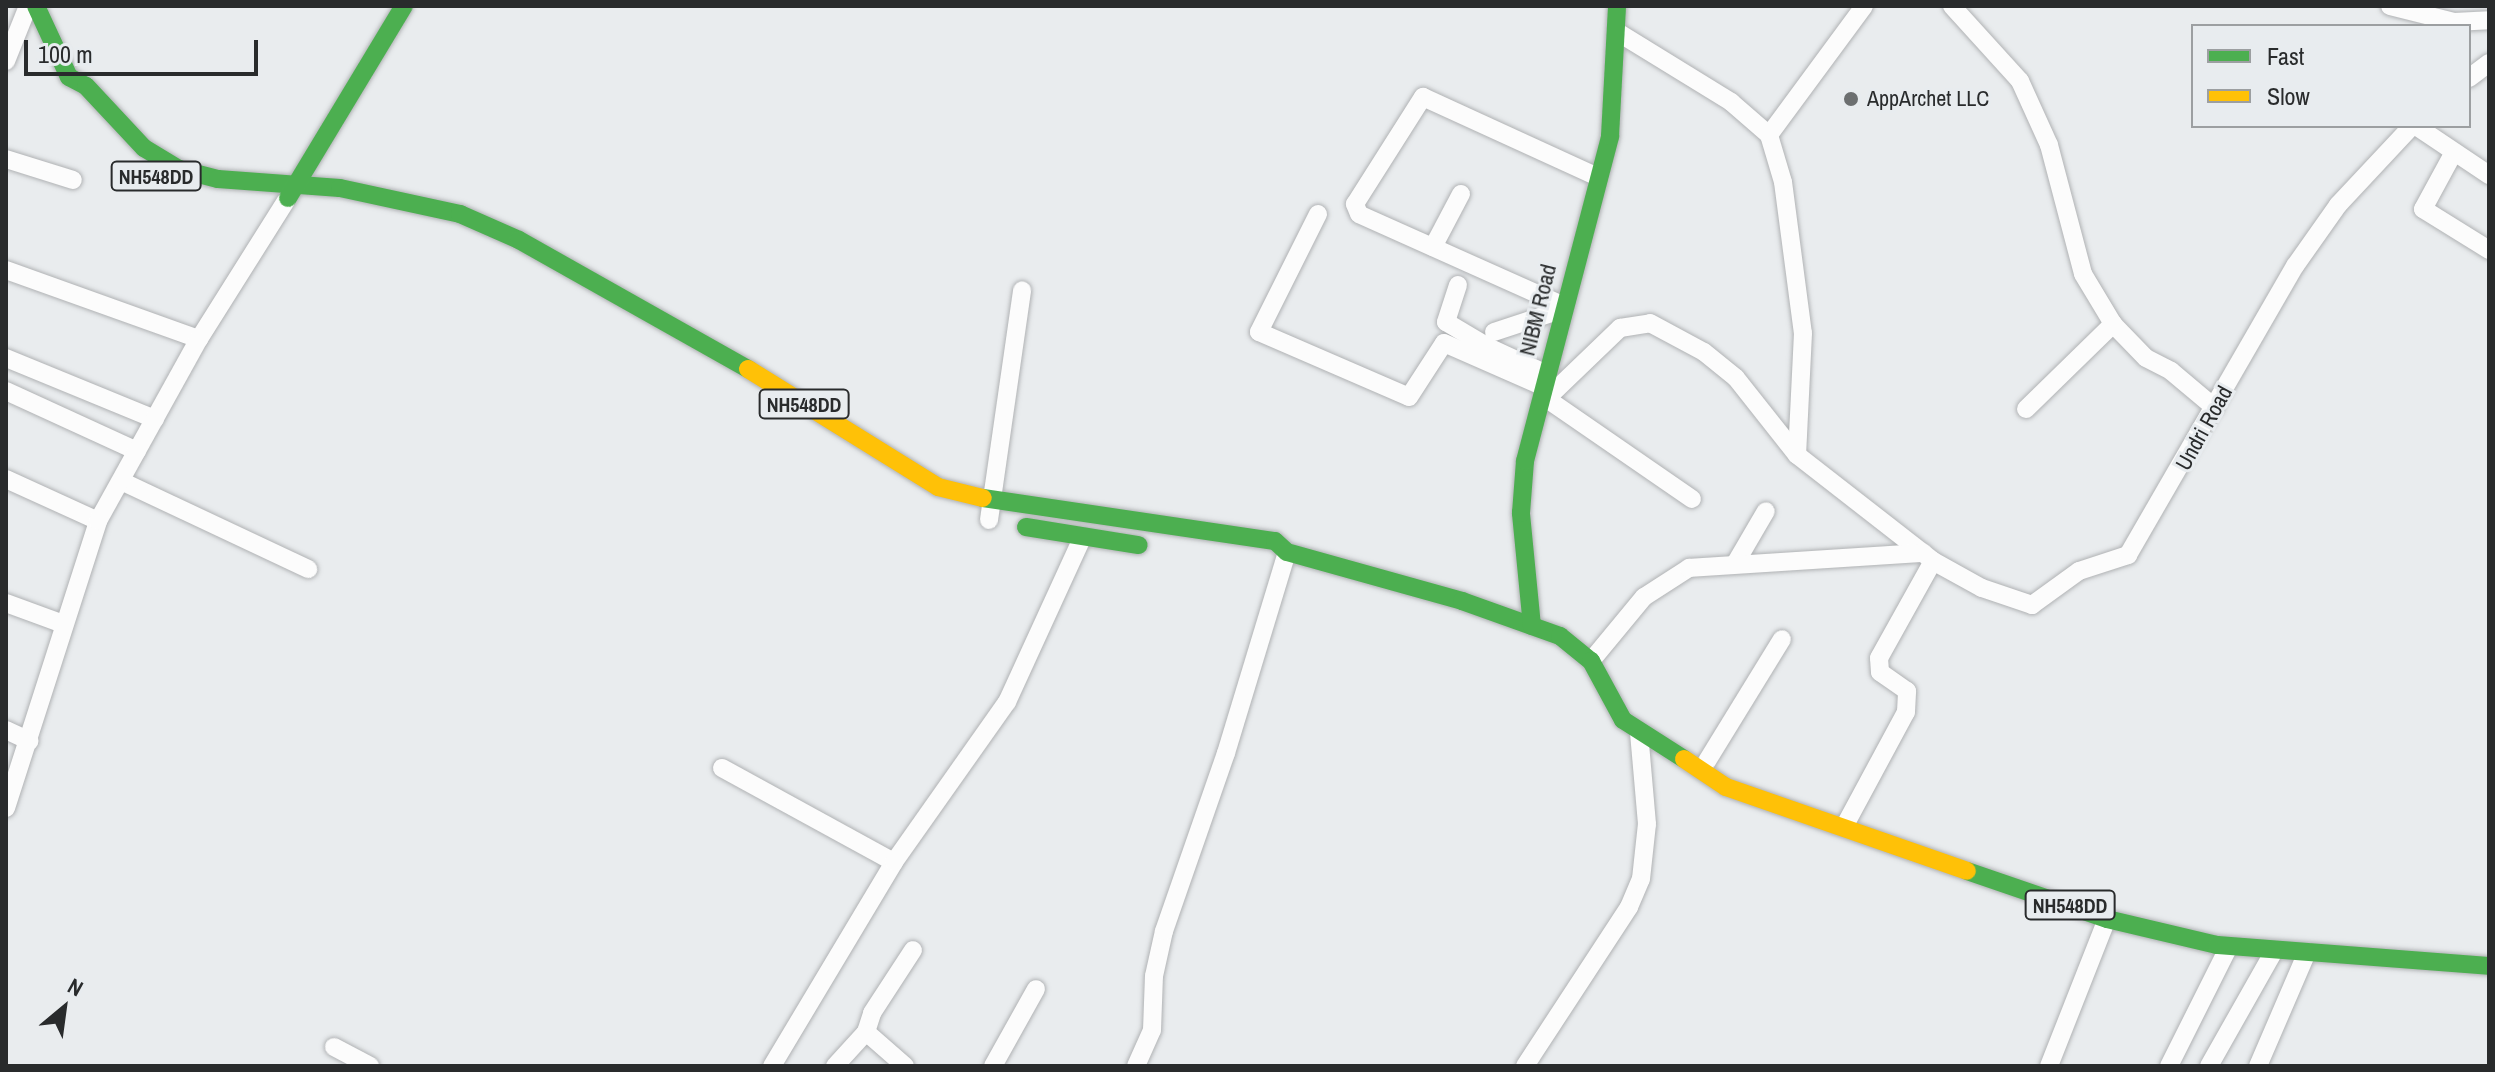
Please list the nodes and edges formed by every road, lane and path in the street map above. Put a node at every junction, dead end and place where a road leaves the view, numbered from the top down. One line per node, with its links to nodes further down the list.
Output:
1 (28, 6): 10 (street)
2 (36, 6): 14 (main road, NH548DD)
3 (404, 6): 23 (main road)
4 (1617, 6): 9 (main road, NIBM Road)
5 (1864, 6): 17 (street)
6 (1952, 6): 34 (street)
7 (2390, 6): 8 (street)
8 (2489, 20)
9 (1619, 33): 17 (street); 21 (main road, NIBM Road)
10 (10, 38): 11 (street)
11 (6, 61)
12 (2489, 63): 13 (street)
13 (2471, 76)
14 (69, 77): 23 (main road, NH548DD); 25 (main road, NH548DD)
15 (2412, 128): 41 (street, Undri Road)
16 (2417, 128): 18 (street)
17 (1769, 135): 46 (street)
18 (2454, 152): 20 (street); 29 (street)
19 (6, 159): 22 (street)
20 (2489, 174)
21 (1598, 177): 28 (street); 33 (main road, NIBM Road)
22 (73, 180)
23 (298, 182): 25 (main road); 27 (main road, NH548DD)
24 (1461, 194): 28 (street)
25 (286, 201): 27 (main road, NH548DD); 35 (street)
26 (1318, 214): 36 (street)
27 (478, 232): 40 (main road, NH548DD); 50 (main road, NH548DD)
28 (1433, 247): 33 (street)
29 (2489, 250)
30 (6, 270): 35 (street)
31 (1458, 285): 36 (street)
32 (1022, 290): 50 (street)
33 (1562, 307): 36 (street); 39 (main road, NIBM Road)
34 (2113, 324): 41 (street); 42 (street)
35 (199, 339): 43 (street)
36 (1488, 346): 39 (street)
37 (6, 358): 43 (street)
38 (6, 391): 45 (street)
39 (1543, 392): 46 (street, Undri Road); 49 (street); 63 (main road, NIBM Road)
40 (753, 396)
41 (2215, 408): 58 (street, Undri Road)
42 (2026, 409)
43 (155, 419): 45 (street)
44 (810, 431): 52 (main road, NH548DD)
45 (137, 451): 48 (street)
46 (1797, 455): 58 (street, Undri Road)
47 (6, 479): 53 (street)
48 (121, 481): 53 (street); 60 (street)
49 (1692, 499)
50 (994, 501): 52 (street); 56 (main road, NH548DD)
51 (1766, 511): 59 (street)
52 (989, 520): 54 (main road, NH548DD)
53 (98, 521): 62 (street)
54 (1082, 538): 55 (main road, NH548DD); 75 (street)
55 (1166, 548)
56 (1287, 552): 57 (main road, NH548DD); 63 (main road, NH548DD); 96 (street)
57 (1242, 557)
58 (1929, 557): 59 (street); 73 (street)
59 (1735, 564): 65 (street)
60 (308, 569)
61 (6, 603): 62 (street)
62 (63, 624): 68 (street)
63 (1532, 626): 65 (main road, NH548DD)
64 (1782, 639): 70 (street)
65 (1591, 661): 67 (main road, NH548DD)
66 (6, 730): 68 (street)
67 (1639, 733): 69 (main road, NH548DD); 97 (street)
68 (30, 741): 72 (street)
69 (1673, 755): 70 (main road, NH548DD); 73 (main road, NH548DD)
70 (1707, 761): 73 (main road, NH548DD)
71 (722, 768): 75 (street)
72 (6, 808)
73 (1847, 818): 74 (main road, NH548DD); 78 (main road, NH548DD)
74 (1977, 853)
75 (894, 862): 92 (street)
76 (2119, 901): 77 (main road, NH548DD)
77 (2193, 918)
78 (2107, 919): 82 (main road, NH548DD); 98 (street)
79 (2252, 927): 80 (main road)
80 (2372, 937)
81 (2443, 942): 83 (main road)
82 (2229, 946): 85 (main road, NH548DD); 99 (street)
83 (2489, 947)
84 (913, 950): 89 (street)
85 (2274, 951): 86 (main road, NH548DD); 100 (street)
86 (2307, 952): 87 (main road, NH548DD); 101 (street)
87 (2489, 966)
88 (1036, 989): 95 (street)
89 (866, 1032): 93 (street); 94 (street)
90 (334, 1047): 91 (street)
91 (370, 1066)
92 (772, 1066)
93 (835, 1066)
94 (905, 1066)
95 (993, 1066)
96 (1136, 1066)
97 (1525, 1066)
98 (2049, 1066)
99 (2169, 1066)
100 (2209, 1066)
101 (2258, 1066)

